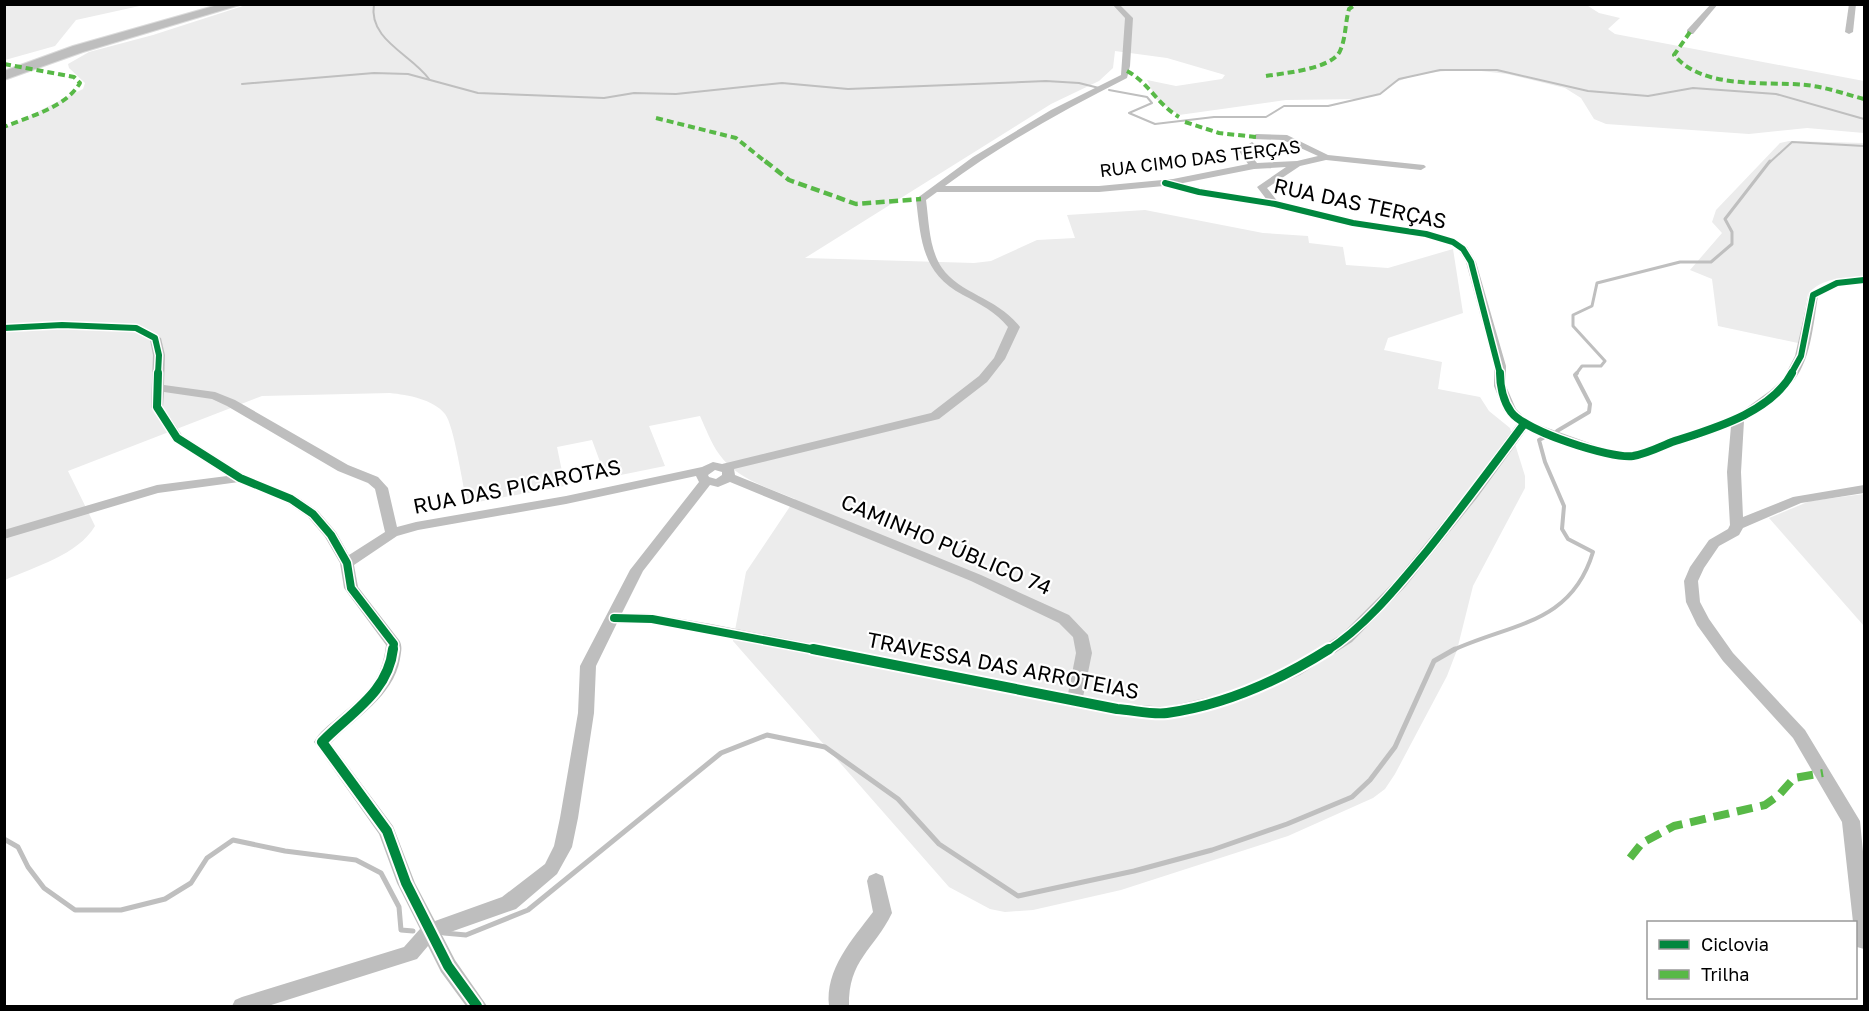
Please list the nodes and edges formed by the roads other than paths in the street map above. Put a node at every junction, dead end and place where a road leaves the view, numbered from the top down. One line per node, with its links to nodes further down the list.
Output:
1 (217, 4): 8 (highway)
2 (237, 4): 9 (highway)
3 (1115, 4): 15 (street)
4 (1715, 4): 6 (street)
5 (1853, 4): 7 (street)
6 (1690, 32)
7 (1849, 32)
8 (4, 68)
9 (4, 76)
10 (1326, 157): 11 (street, RUA CIMO DAS TERÇAS); 12 (street); 13 (street)
11 (1297, 164): 12 (street, RUA CIMO DAS TERÇAS); 16 (street)
12 (1254, 166): 14 (street, RUA CIMO DAS TERÇAS)
13 (1421, 167)
14 (1165, 183): 15 (street, RUA CIMO DAS TERÇAS); 16 (street, RUA DAS TERÇAS)
15 (933, 189): 22 (street)
16 (1275, 204): 21 (street, RUA DAS TERÇAS)
17 (1864, 280): 20 (street, RUA DAS TERÇAS)
18 (4, 328): 19 (street)
19 (158, 388): 24 (street); 27 (street)
20 (1738, 420): 21 (street, RUA DAS TERÇAS); 26 (street)
21 (1524, 424): 31 (street, TRAVESSA DAS ARROTEIAS)
22 (727, 472): 23 (street, RUA DAS PICAROTAS); 31 (street, CAMINHO PÚBLICO 74)
23 (705, 476): 27 (street, RUA DAS PICAROTAS); 30 (street)
24 (240, 478): 28 (street); 29 (street)
25 (1864, 489): 26 (street)
26 (1737, 525): 34 (street)
27 (392, 533): 29 (street, RUA DAS PICAROTAS)
28 (4, 535)
29 (347, 563): 33 (street)
30 (614, 618): 31 (street, TRAVESSA DAS ARROTEIAS); 33 (street)
31 (1075, 699)
32 (876, 881): 37 (street)
33 (430, 931): 35 (street); 36 (street)
34 (1864, 941)
35 (242, 1006)
36 (477, 1006)
37 (839, 1006)

